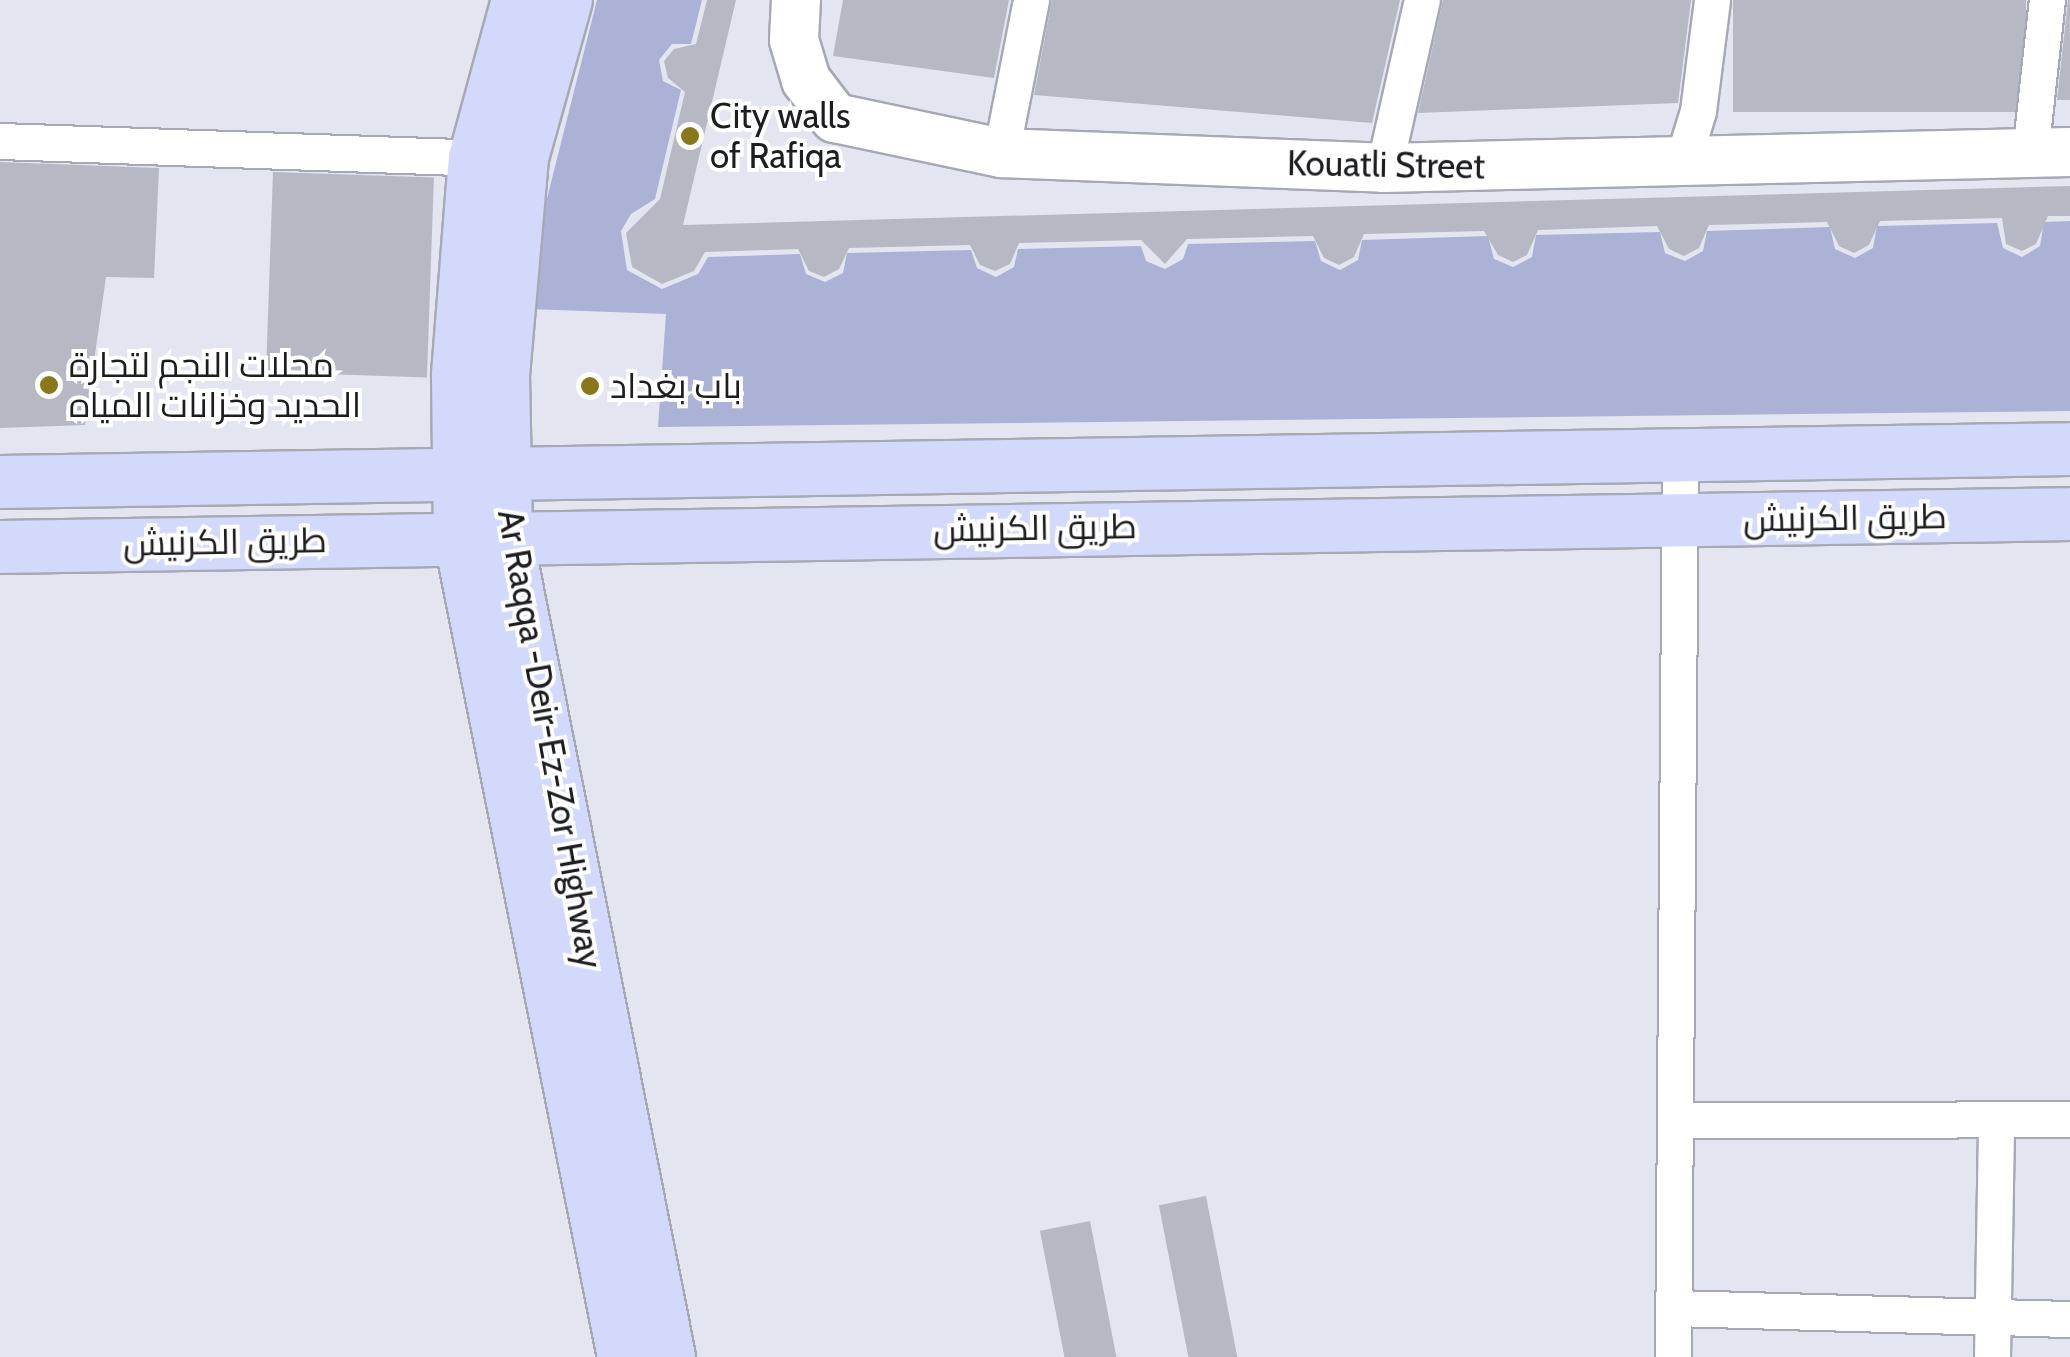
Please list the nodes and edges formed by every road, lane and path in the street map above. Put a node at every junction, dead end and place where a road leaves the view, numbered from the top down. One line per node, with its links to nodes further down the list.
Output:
1 (518, 0): 11 (main road, Ar Raqqa -Deir-Ez-Zor Highway)
2 (566, 0): 16 (main road, Ar Raqqa -Deir-Ez-Zor Highway)
3 (796, 0): 9 (street, Kouatli Street)
4 (1031, 0): 9 (street)
5 (1422, 0): 13 (street)
6 (1712, 0): 12 (street)
7 (2047, 0): 10 (street)
8 (0, 142): 11 (street)
9 (1000, 152): 13 (street, Kouatli Street)
10 (2050, 152): 12 (street, Kouatli Street)
11 (475, 158): 16 (main road, Ar Raqqa -Deir-Ez-Zor Highway)
12 (1682, 163): 13 (street, Kouatli Street)
13 (1384, 168)
14 (2070, 450): 15 (main road, طريق الكرنيش)
15 (1680, 456): 16 (main road, طريق الكرنيش); 19 (street)
16 (483, 475): 17 (main road, طريق الكرنيش); 20 (main road, Ar Raqqa -Deir-Ez-Zor Highway)
17 (0, 482)
18 (2070, 514): 19 (main road, طريق الكرنيش)
19 (1678, 520): 20 (main road, طريق الكرنيش); 22 (street)
20 (483, 536): 21 (main road, طريق الكرنيش); 28 (main road, Ar Raqqa -Deir-Ez-Zor Highway); 29 (main road, Ar Raqqa -Deir-Ez-Zor Highway)
21 (0, 547)
22 (1677, 1120): 23 (street); 25 (street)
23 (1996, 1120): 24 (street); 26 (street)
24 (2070, 1120)
25 (1674, 1308): 26 (street); 30 (street)
26 (1993, 1317): 27 (street); 31 (street)
27 (2070, 1319)
28 (624, 1357)
29 (669, 1357)
30 (1673, 1357)
31 (1992, 1357)

